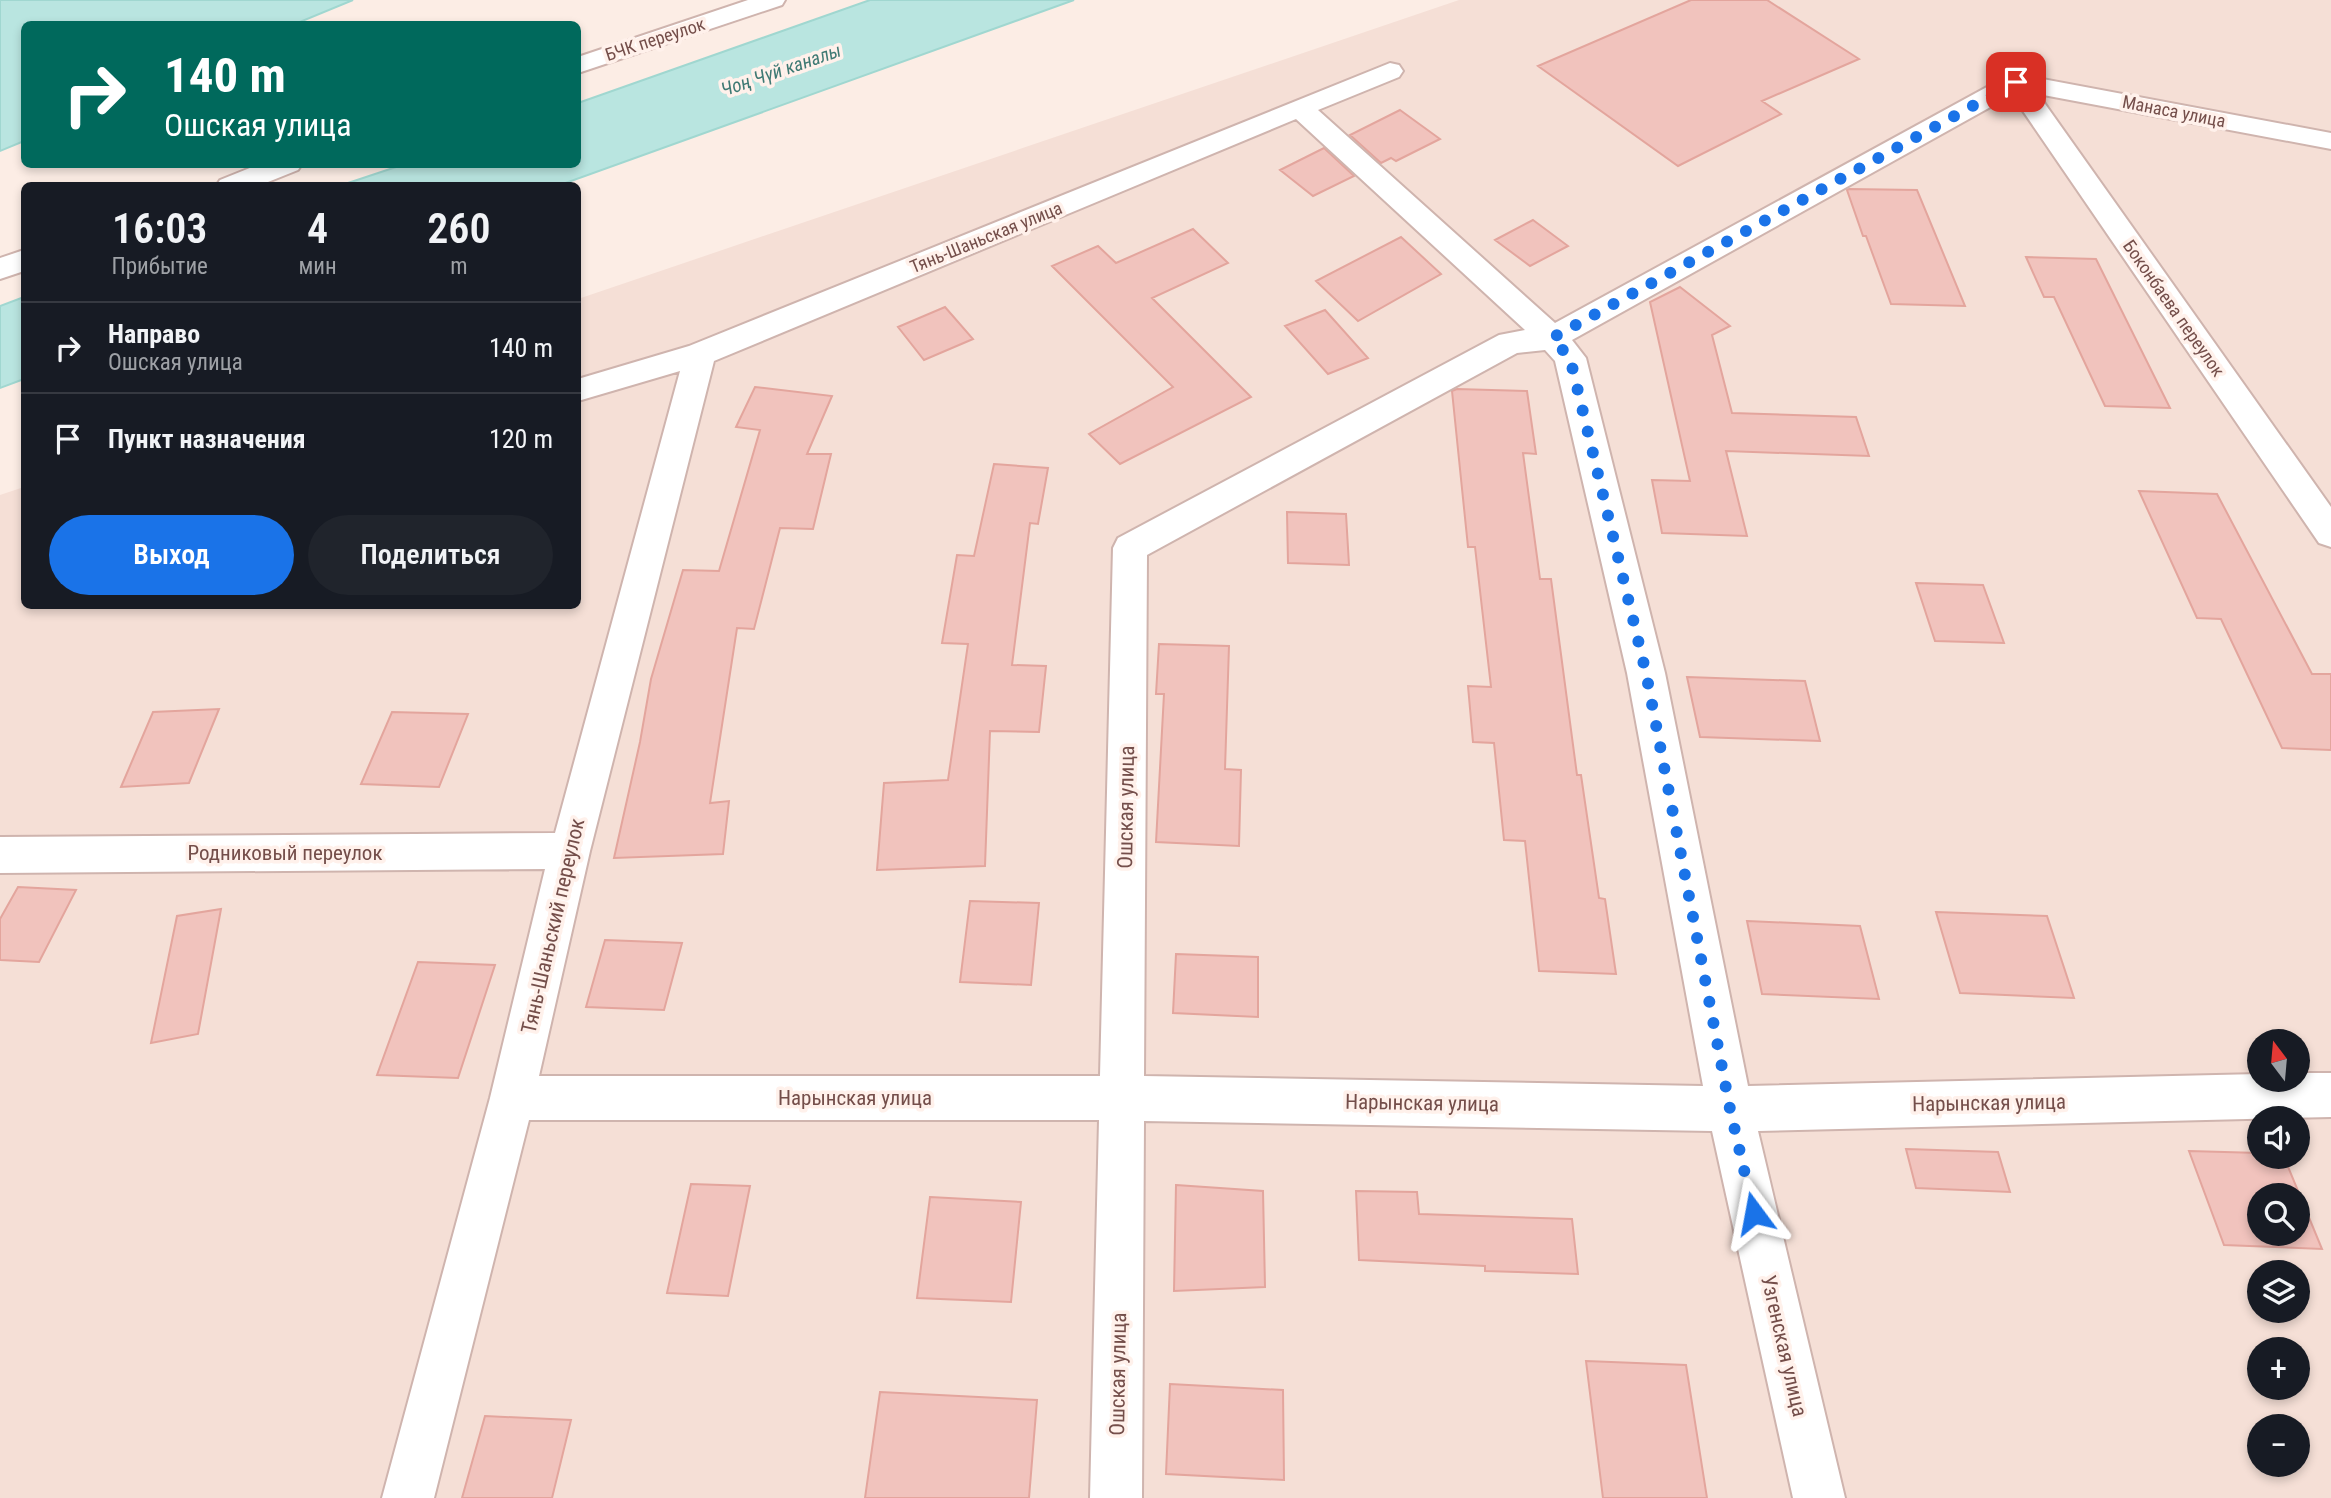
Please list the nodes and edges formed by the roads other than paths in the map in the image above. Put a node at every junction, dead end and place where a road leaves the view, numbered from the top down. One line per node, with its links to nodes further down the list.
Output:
1 (773, 0): 2 (street, БЧК переулок)
2 (581, 64)
3 (1390, 71): 5 (street, Тянь-Шаньская улица)
4 (2016, 82): 6 (street, Манаса улица); 11 (street); 14 (street, Боконбаева переулок)
5 (1300, 109): 11 (street, Узгенская улица); 12 (street, Тянь-Шаньская улица)
6 (2331, 141)
7 (277, 168): 8 (street)
8 (241, 182)
9 (21, 261): 10 (street)
10 (0, 269)
11 (1552, 338): 19 (street, Ошская улица); 20 (street, Узгенская улица)
12 (700, 354): 13 (street, Тянь-Шаньская улица); 15 (street, Тянь-Шаньский переулок)
13 (581, 389)
14 (2331, 534)
15 (570, 850): 16 (street, Родниковый переулок); 18 (street, Тянь-Шаньский переулок)
16 (0, 855)
17 (2331, 1095): 20 (street, Нарынская улица)
18 (512, 1098): 19 (street, Нарынская улица); 21 (street, Тянь-Шаньский переулок)
19 (1120, 1098): 20 (street, Нарынская улица); 22 (street, Ошская улица)
20 (1730, 1109): 23 (street, Узгенская улица)
21 (408, 1498)
22 (1116, 1498)
23 (1819, 1498)

